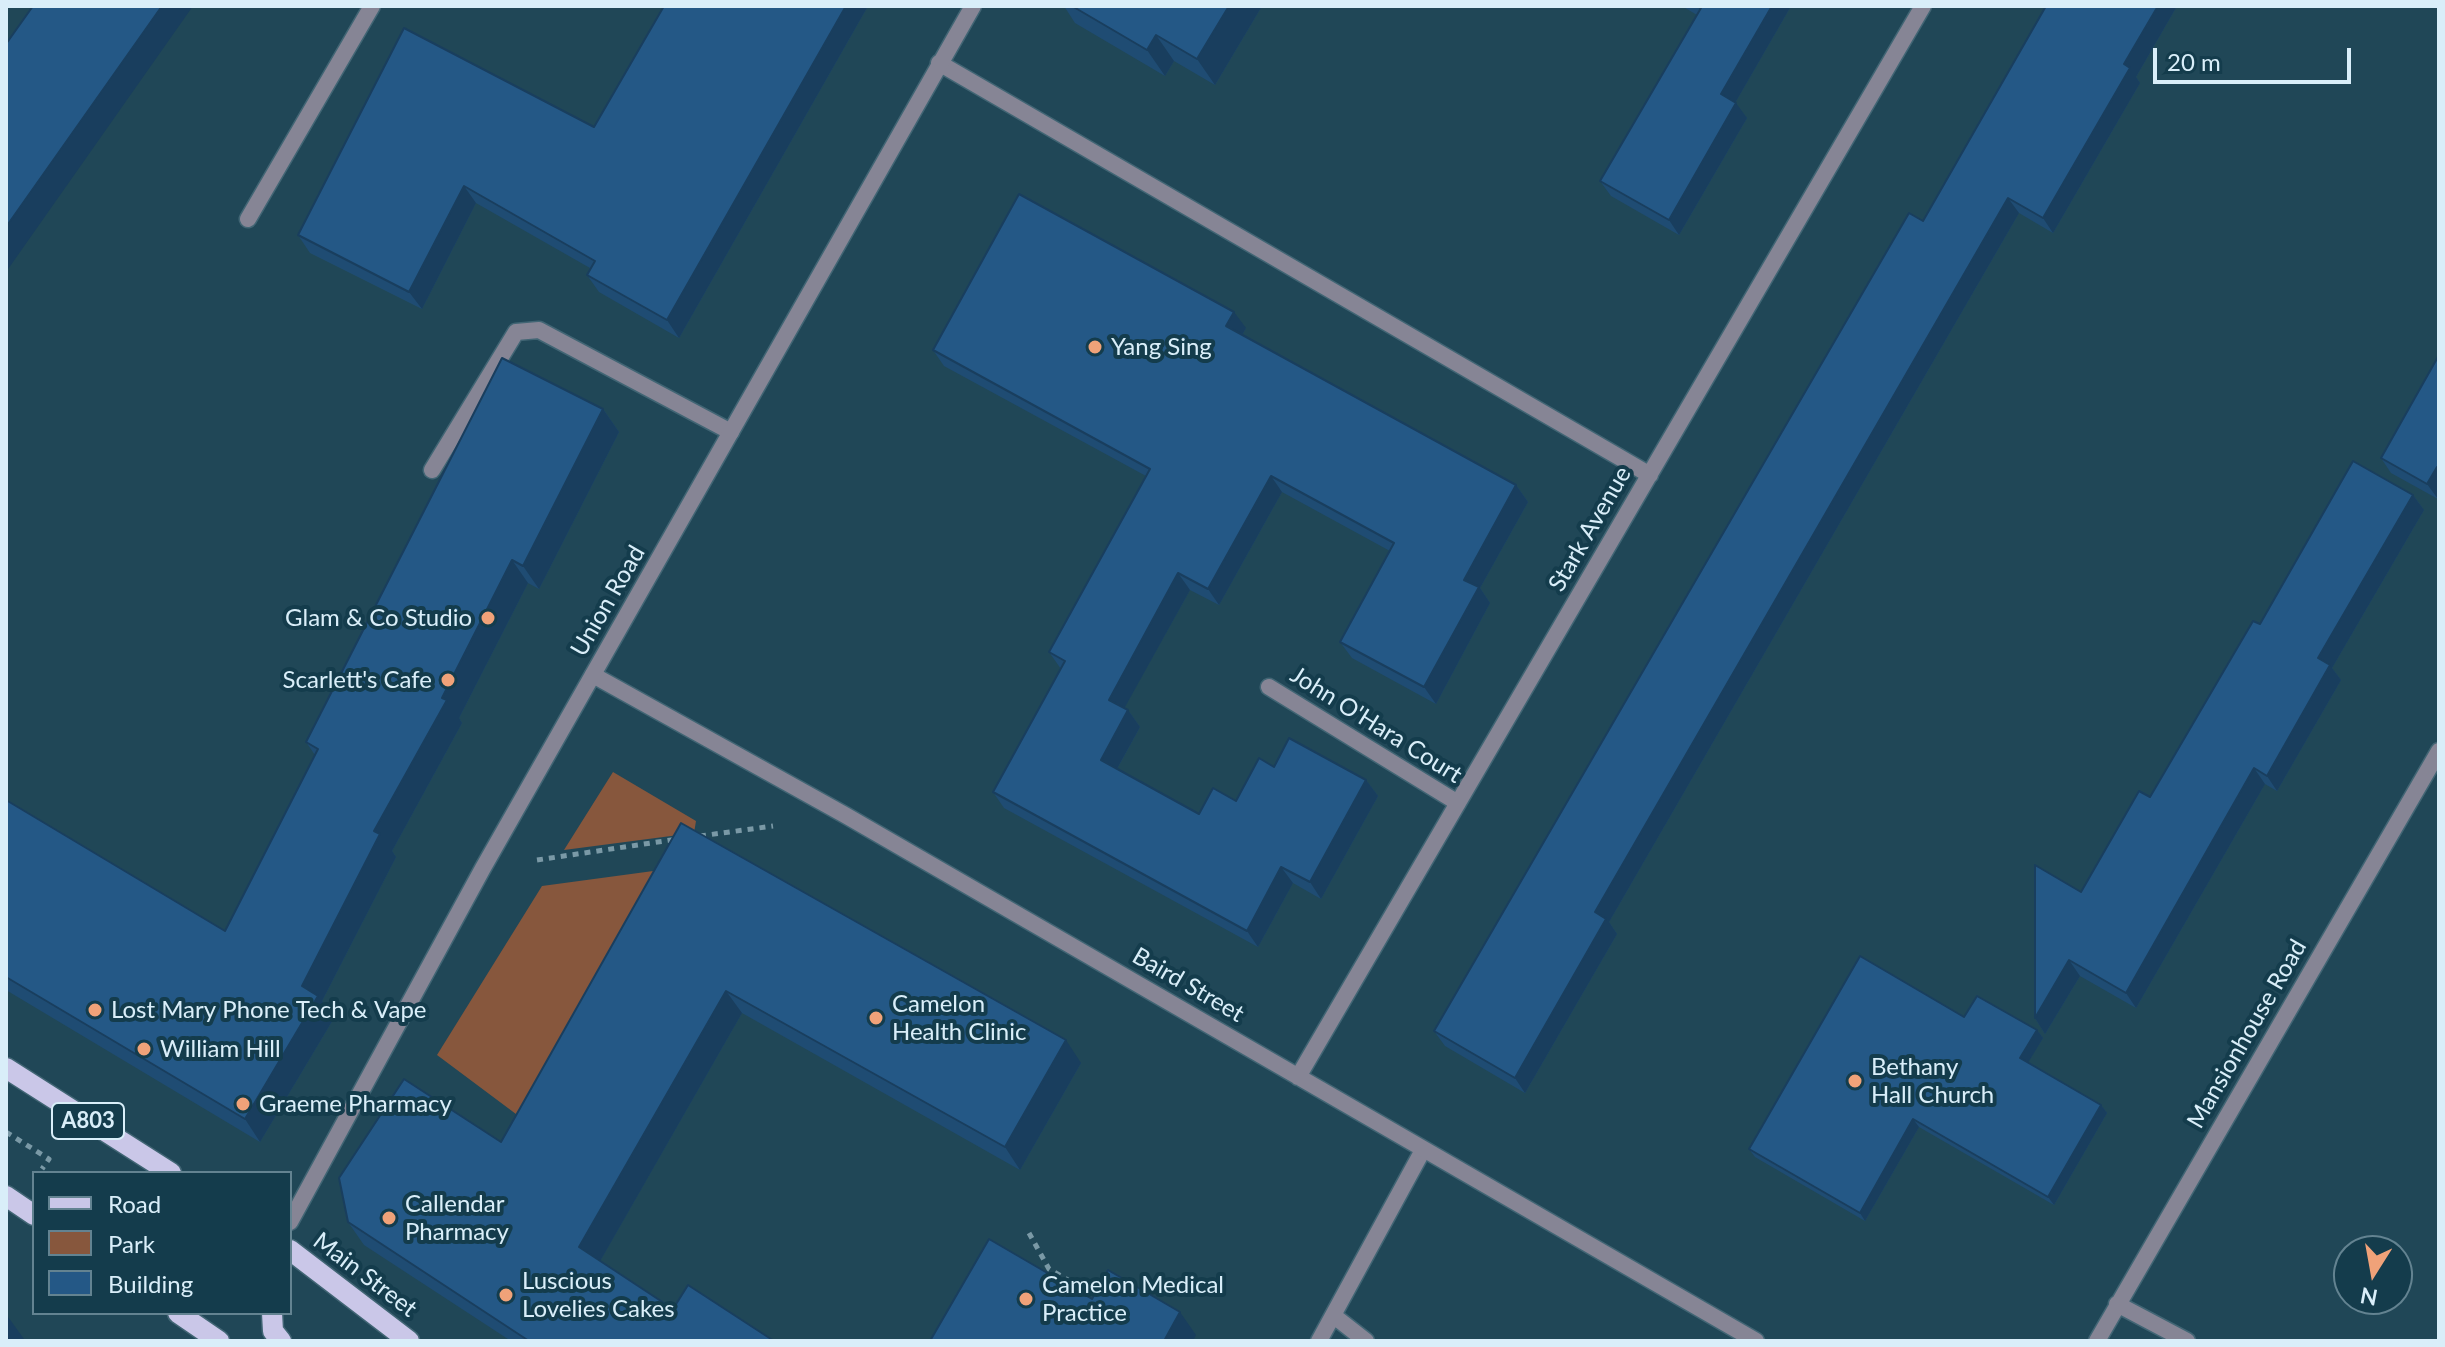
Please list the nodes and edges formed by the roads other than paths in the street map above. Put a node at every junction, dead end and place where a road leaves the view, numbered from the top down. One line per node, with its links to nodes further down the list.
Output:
1 (372, 6): 5 (street)
2 (973, 6): 4 (street, Union Road)
3 (1923, 6): 8 (street, Stark Avenue)
4 (939, 63): 6 (street, Union Road); 8 (street)
5 (248, 219)
6 (731, 432): 7 (street); 9 (street, Union Road)
7 (432, 470)
8 (1650, 475): 12 (street, Stark Avenue)
9 (593, 675): 14 (street, Baird Street); 19 (street, Union Road)
10 (1269, 687): 12 (street, John O'Hara Court)
11 (2439, 751): 21 (street, Mansionhouse Road)
12 (1458, 803): 14 (street, Stark Avenue)
13 (6, 1068): 16 (main road, A803)
14 (1298, 1077): 15 (street, Baird Street)
15 (1423, 1150): 24 (street); 30 (street, Baird Street)
16 (168, 1171)
17 (6, 1196): 18 (main road)
18 (32, 1214)
19 (292, 1218)
20 (292, 1252): 27 (main road, Main Street)
21 (2117, 1304): 31 (street, Mansionhouse Road); 32 (street)
22 (181, 1315): 25 (main road)
23 (272, 1315): 26 (main road)
24 (1334, 1316): 28 (street); 29 (street)
25 (219, 1341)
26 (281, 1341)
27 (409, 1341)
28 (1319, 1341)
29 (1366, 1341)
30 (1756, 1341)
31 (2097, 1341)
32 (2187, 1341)

